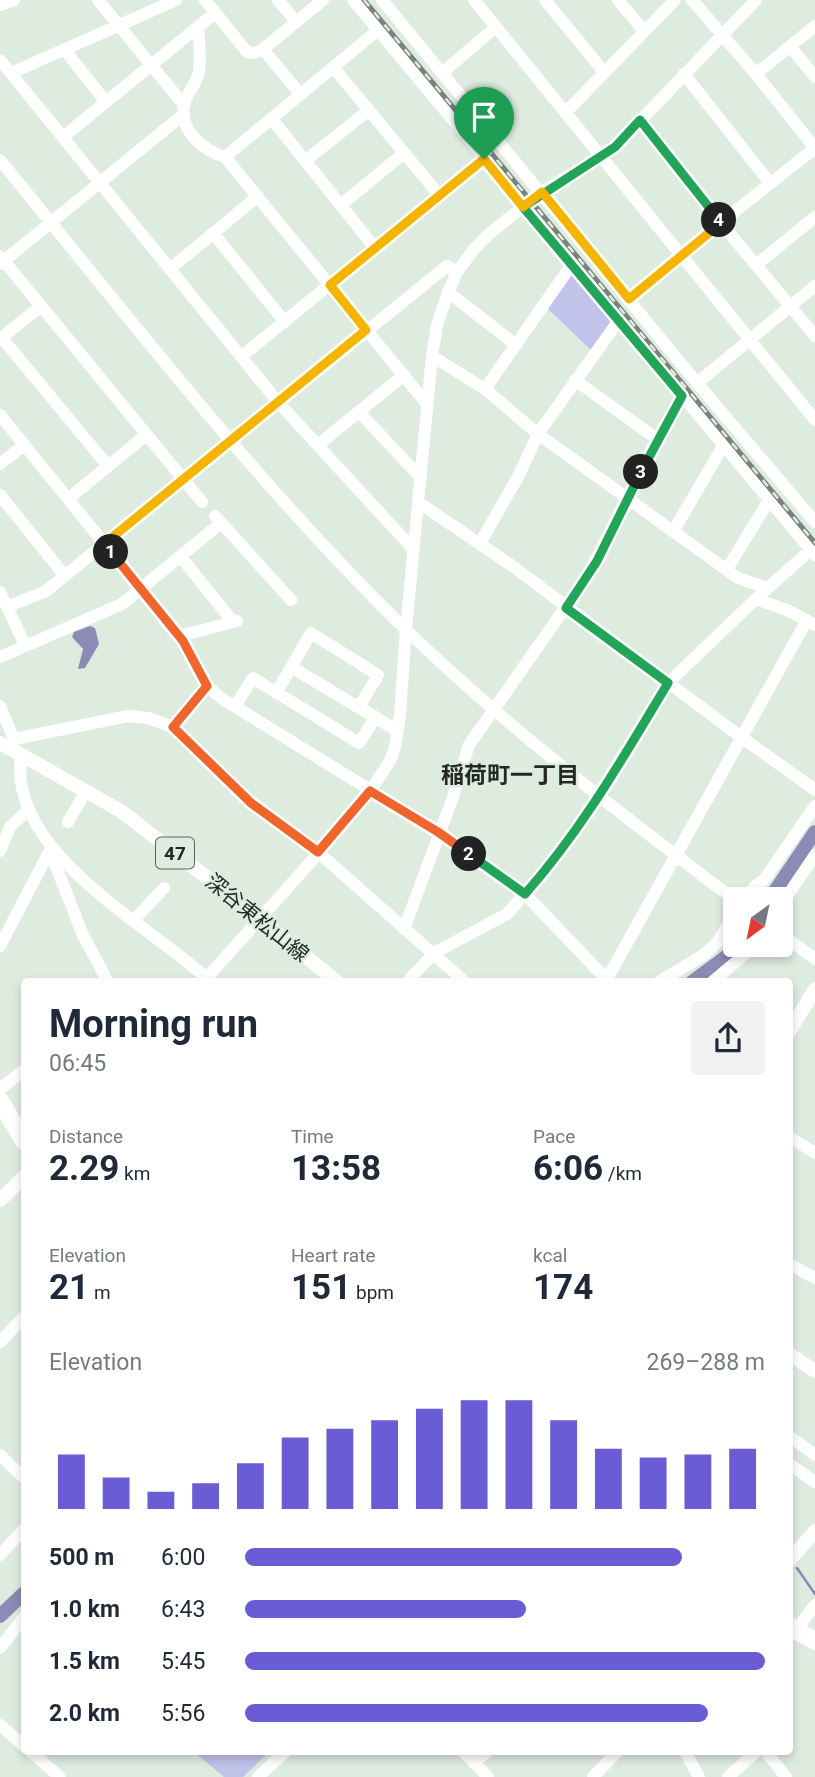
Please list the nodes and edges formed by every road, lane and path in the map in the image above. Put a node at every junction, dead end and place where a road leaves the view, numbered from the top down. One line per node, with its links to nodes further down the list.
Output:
1 (14, 0): 15 (street)
2 (99, 0): 18 (street)
3 (176, 0): 18 (street)
4 (205, 0): 16 (street)
5 (278, 0): 17 (street)
6 (323, 0): 17 (street)
7 (353, 0): 22 (street)
8 (382, 0): 33 (street)
9 (474, 0): 21 (street)
10 (545, 0): 32 (street)
11 (618, 0): 23 (street)
12 (675, 0): 23 (street)
13 (692, 0): 24 (street)
14 (750, 2): 24 (street)
15 (0, 5)
16 (215, 13): 20 (street); 26 (street)
17 (296, 22): 26 (street)
18 (118, 25): 27 (street); 29 (street)
19 (815, 26): 25 (street)
20 (198, 27): 29 (street); 39 (street)
21 (496, 27): 33 (street); 41 (street)
22 (378, 30): 30 (street); 49 (street)
23 (644, 31): 32 (street)
24 (722, 36): 34 (street); 35 (street)
25 (790, 46): 35 (street); 36 (street)
26 (263, 49): 37 (street)
27 (64, 50): 31 (street); 38 (street)
28 (0, 60): 31 (street)
29 (151, 65): 38 (street); 39 (street)
30 (333, 67): 37 (street); 40 (street)
31 (11, 72): 44 (street)
32 (604, 72): 41 (street)
33 (442, 73): 54 (street)
34 (684, 74): 43 (street); 53 (street)
35 (756, 74): 45 (street)
36 (815, 77)
37 (300, 94): 42 (street)
38 (106, 102): 44 (street)
39 (184, 110): 48 (street); 52 (street)
40 (369, 110): 46 (street); 51 (street)
41 (566, 112): 47 (street)
42 (271, 118): 48 (street); 51 (street)
43 (640, 120): 47 (street); 61 (street)
44 (63, 137): 52 (street)
45 (813, 141): 53 (street)
46 (404, 153): 55 (street); 57 (street)
47 (602, 155): 54 (street); 64 (street)
48 (225, 157): 56 (street)
49 (484, 159): 55 (street); 58 (street)
50 (0, 160): 60 (street)
51 (305, 161): 57 (street)
52 (100, 183): 60 (street); 68 (street)
53 (771, 183): 61 (street)
54 (542, 192): 58 (street); 73 (street)
55 (440, 196): 63 (street)
56 (258, 197): 62 (street); 70 (street)
57 (341, 205): 63 (street)
58 (523, 207): 66 (street); 69 (street)
59 (815, 217): 67 (street)
60 (51, 222): 65 (street); 98 (street)
61 (721, 223): 64 (street); 67 (street)
62 (213, 233): 68 (street); 77 (street)
63 (375, 248): 70 (street)
64 (681, 254): 73 (street); 81 (street)
65 (1, 260): 74 (street)
66 (572, 264): 76 (street); 82 (street)
67 (756, 265): 75 (street)
68 (170, 268): 83 (street)
69 (457, 272): 72 (street); 78 (street)
70 (330, 285): 77 (street); 78 (street)
71 (815, 286): 75 (street)
72 (448, 292): 82 (street); 84 (street)
73 (629, 299): 87 (street)
74 (41, 306): 80 (street); 96 (street)
75 (790, 306): 79 (street); 81 (street)
76 (619, 320): 86 (street); 89 (street)
77 (285, 322): 83 (street)
78 (366, 330): 85 (street); 90 (street)
79 (815, 336)
80 (1, 338): 103 (street)
81 (750, 340): 87 (street); 94 (street)
82 (515, 344): 88 (street)
83 (242, 356): 90 (street)
84 (432, 356): 88 (street); 91 (street)
85 (404, 375): 91 (street); 92 (street)
86 (575, 380): 95 (street); 97 (street)
87 (697, 383): 112 (street)
88 (485, 388): 95 (street)
89 (682, 396): 97 (street); 101 (street)
90 (278, 402): 98 (street); 100 (street)
91 (426, 403): 104 (street)
92 (359, 412): 100 (street); 104 (street)
93 (0, 415): 99 (street)
94 (815, 420)
95 (538, 433): 107 (street); 115 (street)
96 (146, 435): 103 (street); 105 (street)
97 (657, 439): 107 (street)
98 (231, 441): 105 (street); 129 (street)
99 (24, 445): 102 (street); 108 (street)
100 (318, 445): 116 (street)
101 (723, 446): 111 (street); 113 (street)
102 (0, 464)
103 (108, 466): 108 (street)
104 (421, 478): 110 (street)
105 (182, 480): 109 (street); 114 (street)
106 (0, 495): 120 (street)
107 (627, 498): 113 (street); 127 (street)
108 (68, 499): 114 (street)
109 (202, 502)
110 (418, 502): 115 (street); 116 (street)
111 (768, 502): 117 (street); 119 (street)
112 (815, 522)
113 (674, 530): 119 (street)
114 (104, 544): 120 (street); 122 (street)
115 (480, 544): 127 (street)
116 (413, 550): 129 (street)
117 (813, 550): 121 (street)
118 (181, 557): 122 (street); 125 (street); 130 (street)
119 (727, 569): 121 (street)
120 (65, 576): 126 (street)
121 (767, 588): 124 (street)
122 (141, 589): 130 (street); 131 (street)
123 (0, 592): 126 (street)
124 (756, 599): 128 (street); 134 (street)
125 (290, 600)
126 (8, 607): 131 (street)
127 (566, 608): 134 (street); 140 (street)
128 (811, 623): 144 (street)
129 (405, 629): 140 (street); 143 (street)
130 (178, 636): 135 (street)
131 (25, 645): 132 (street)
132 (0, 657)
133 (291, 667): 136 (street); 139 (street); 139 (street)
134 (668, 683): 144 (street); 149 (street)
135 (207, 686): 138 (street); 142 (street)
136 (276, 693): 138 (street); 141 (street)
137 (0, 706): 145 (street)
138 (235, 706): 148 (street)
139 (359, 707): 141 (street)
140 (495, 711): 149 (street); 153 (street)
141 (376, 717): 143 (street)
142 (173, 727): 145 (street); 156 (street)
143 (398, 731): 148 (street)
144 (741, 737): 146 (street); 157 (street)
145 (11, 747): 147 (main road, 深谷東松山線 / 47); 151 (street)
146 (815, 790)
147 (86, 791): 152 (street); 164 (main road, 深谷東松山線 / 47)
148 (370, 791): 153 (street); 156 (street)
149 (599, 796): 157 (street); 163 (street)
150 (815, 806): 159 (street)
151 (28, 810): 154 (street); 155 (street)
152 (68, 822)
153 (438, 832): 163 (street); 167 (street)
154 (52, 849): 165 (street); 166 (street); 174 (street)
155 (0, 851)
156 (318, 852): 164 (street); 167 (street)
157 (676, 855): 162 (street); 181 (street)
158 (813, 862): 161 (street)
159 (754, 887)
160 (164, 888): 165 (street)
161 (793, 889)
162 (723, 891)
163 (525, 894): 171 (street); 180 (street)
164 (259, 918): 176 (street); 177 (main road, 深谷東松山線 / 47)
165 (133, 921): 175 (street)
166 (4, 928): 170 (street)
167 (404, 929): 171 (street)
168 (723, 933): 182 (street)
169 (793, 943): 173 (street)
170 (0, 946)
171 (434, 953): 178 (street); 179 (street)
172 (742, 957): 183 (street)
173 (815, 959)
174 (102, 978)
175 (204, 978)
176 (209, 978)
177 (332, 978)
178 (411, 978)
179 (462, 978)
180 (605, 978)
181 (610, 978)
182 (666, 978)
183 (717, 978)
184 (815, 989): 185 (main road)
185 (793, 1025)
186 (21, 1072): 187 (street)
187 (0, 1089)
188 (0, 1101): 189 (highway)
189 (21, 1135)
190 (793, 1139): 191 (street)
191 (815, 1153)
192 (21, 1180): 193 (main road)
193 (0, 1200)
194 (793, 1266): 195 (street)
195 (815, 1278)
196 (21, 1320): 197 (street)
197 (0, 1342)
198 (793, 1357): 199 (main road)
199 (815, 1371)
200 (793, 1439): 202 (street)
201 (0, 1455): 204 (street)
202 (815, 1455)
203 (793, 1467): 205 (street)
204 (21, 1475)
205 (815, 1482)
206 (815, 1531): 209 (main road)
207 (21, 1532): 208 (street)
208 (0, 1555)
209 (793, 1557)
210 (815, 1605): 212 (street)
211 (21, 1621): 214 (street)
212 (793, 1628): 213 (highway)
213 (815, 1641)
214 (0, 1648)
215 (0, 1725): 216 (street)
216 (21, 1743)
217 (34, 1755): 226 (street)
218 (282, 1755): 227 (street)
219 (467, 1755): 225 (street)
220 (483, 1755): 225 (street)
221 (611, 1755): 229 (street)
222 (687, 1755): 230 (street)
223 (753, 1755): 231 (street)
224 (768, 1755): 232 (street)
225 (474, 1763): 228 (street)
226 (57, 1776)
227 (258, 1777)
228 (488, 1777)
229 (593, 1777)
230 (699, 1777)
231 (728, 1777)
232 (786, 1777)

